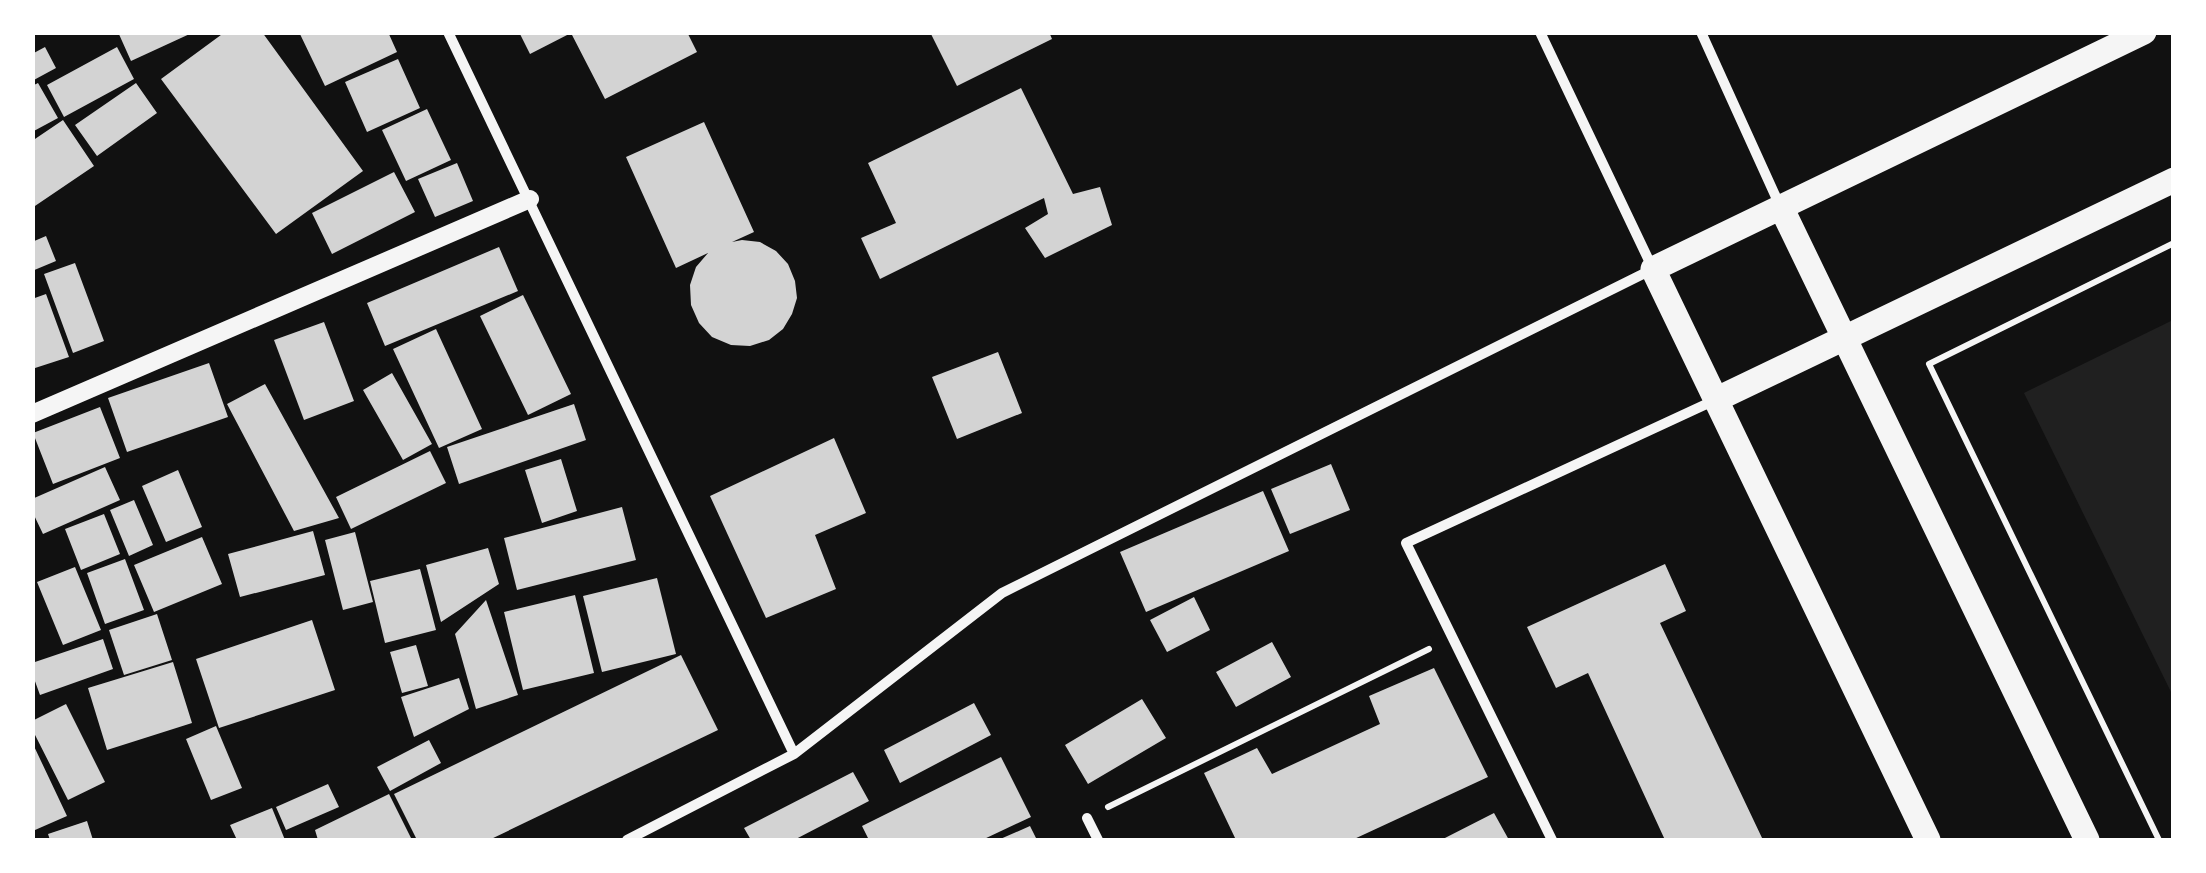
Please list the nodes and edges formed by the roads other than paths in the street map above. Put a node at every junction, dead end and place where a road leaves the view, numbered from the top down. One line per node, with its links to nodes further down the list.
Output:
1 (448, 32): 6 (street)
2 (1540, 32): 8 (street)
3 (1701, 32): 7 (street)
4 (2144, 32): 7 (main road)
5 (2174, 180): 9 (main road)
6 (530, 200): 11 (street); 12 (street)
7 (1781, 207): 8 (main road); 9 (main road)
8 (1652, 268): 10 (main road); 12 (street)
9 (1844, 338): 10 (main road); 18 (main road)
10 (1715, 400): 16 (street); 17 (main road)
11 (32, 414)
12 (794, 754): 14 (street)
13 (1087, 818): 15 (street)
14 (627, 840)
15 (1098, 840)
16 (1552, 840)
17 (1928, 840)
18 (2087, 840)

